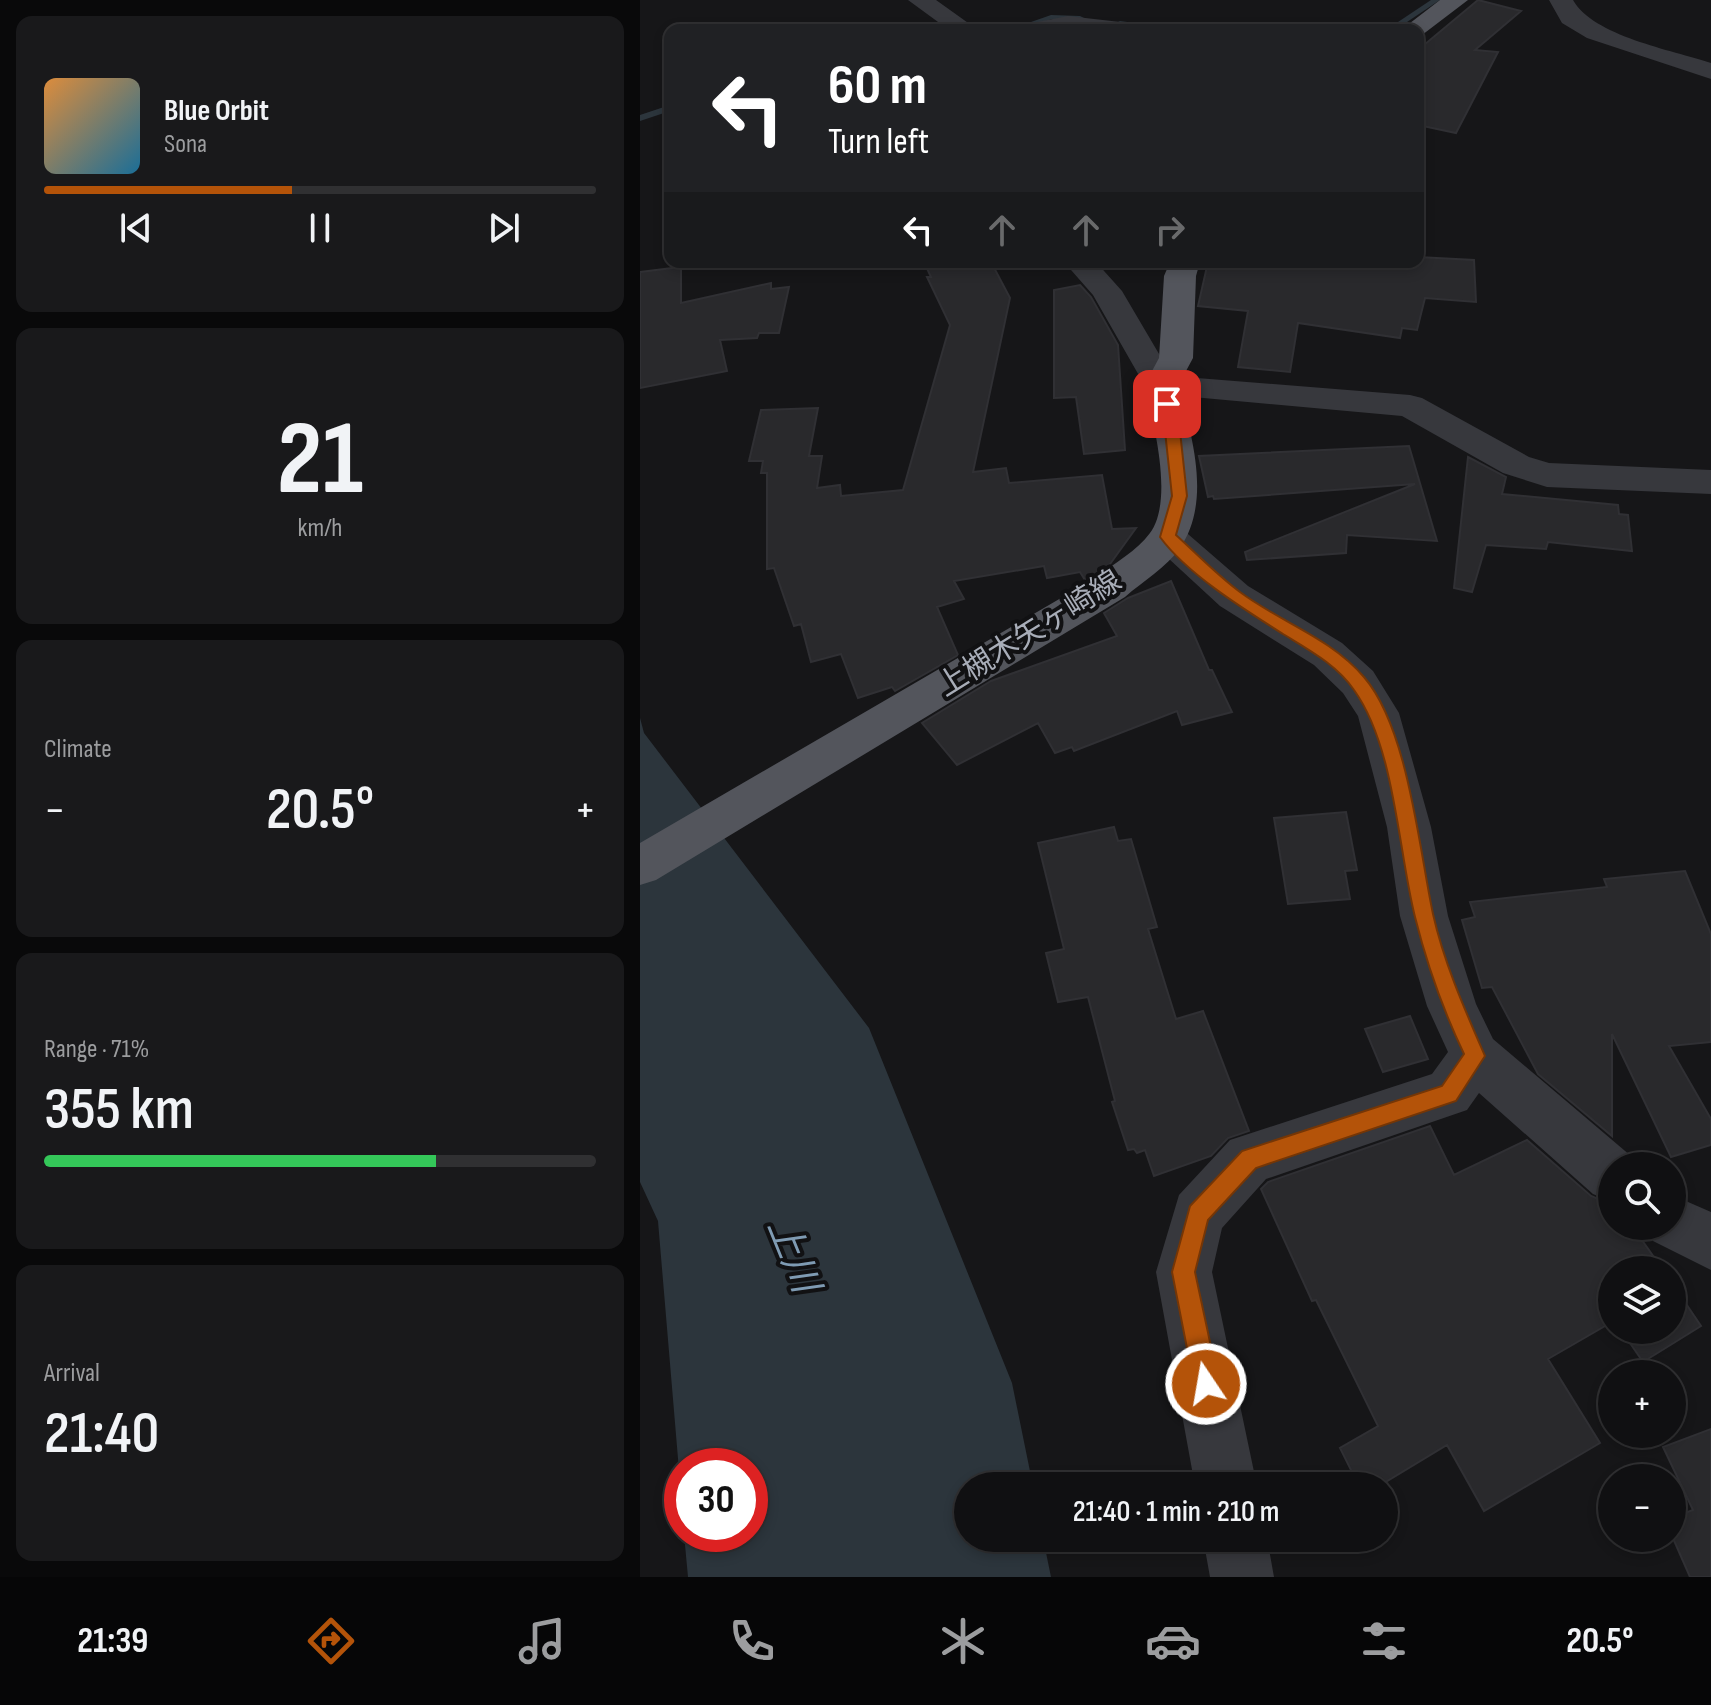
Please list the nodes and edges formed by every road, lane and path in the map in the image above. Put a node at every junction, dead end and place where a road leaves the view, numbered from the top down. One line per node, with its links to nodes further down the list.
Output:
1 (920, 0): 4 (street)
2 (1456, 0): 7 (main road)
3 (1561, 0): 8 (street)
4 (957, 24)
5 (1049, 24): 6 (street)
6 (1089, 24)
7 (1422, 24)
8 (1711, 71)
9 (1085, 268): 11 (street)
10 (1183, 268): 11 (main road)
11 (1161, 386): 12 (street); 13 (main road)
12 (1711, 482)
13 (1168, 537): 14 (main road, 上槻木矢ヶ崎線); 15 (street)
14 (640, 866)
15 (1475, 1056): 16 (street); 19 (street)
16 (1598, 1163)
17 (1686, 1229): 18 (street)
18 (1711, 1242)
19 (1223, 1472)
20 (1238, 1552): 21 (street)
21 (1242, 1577)

